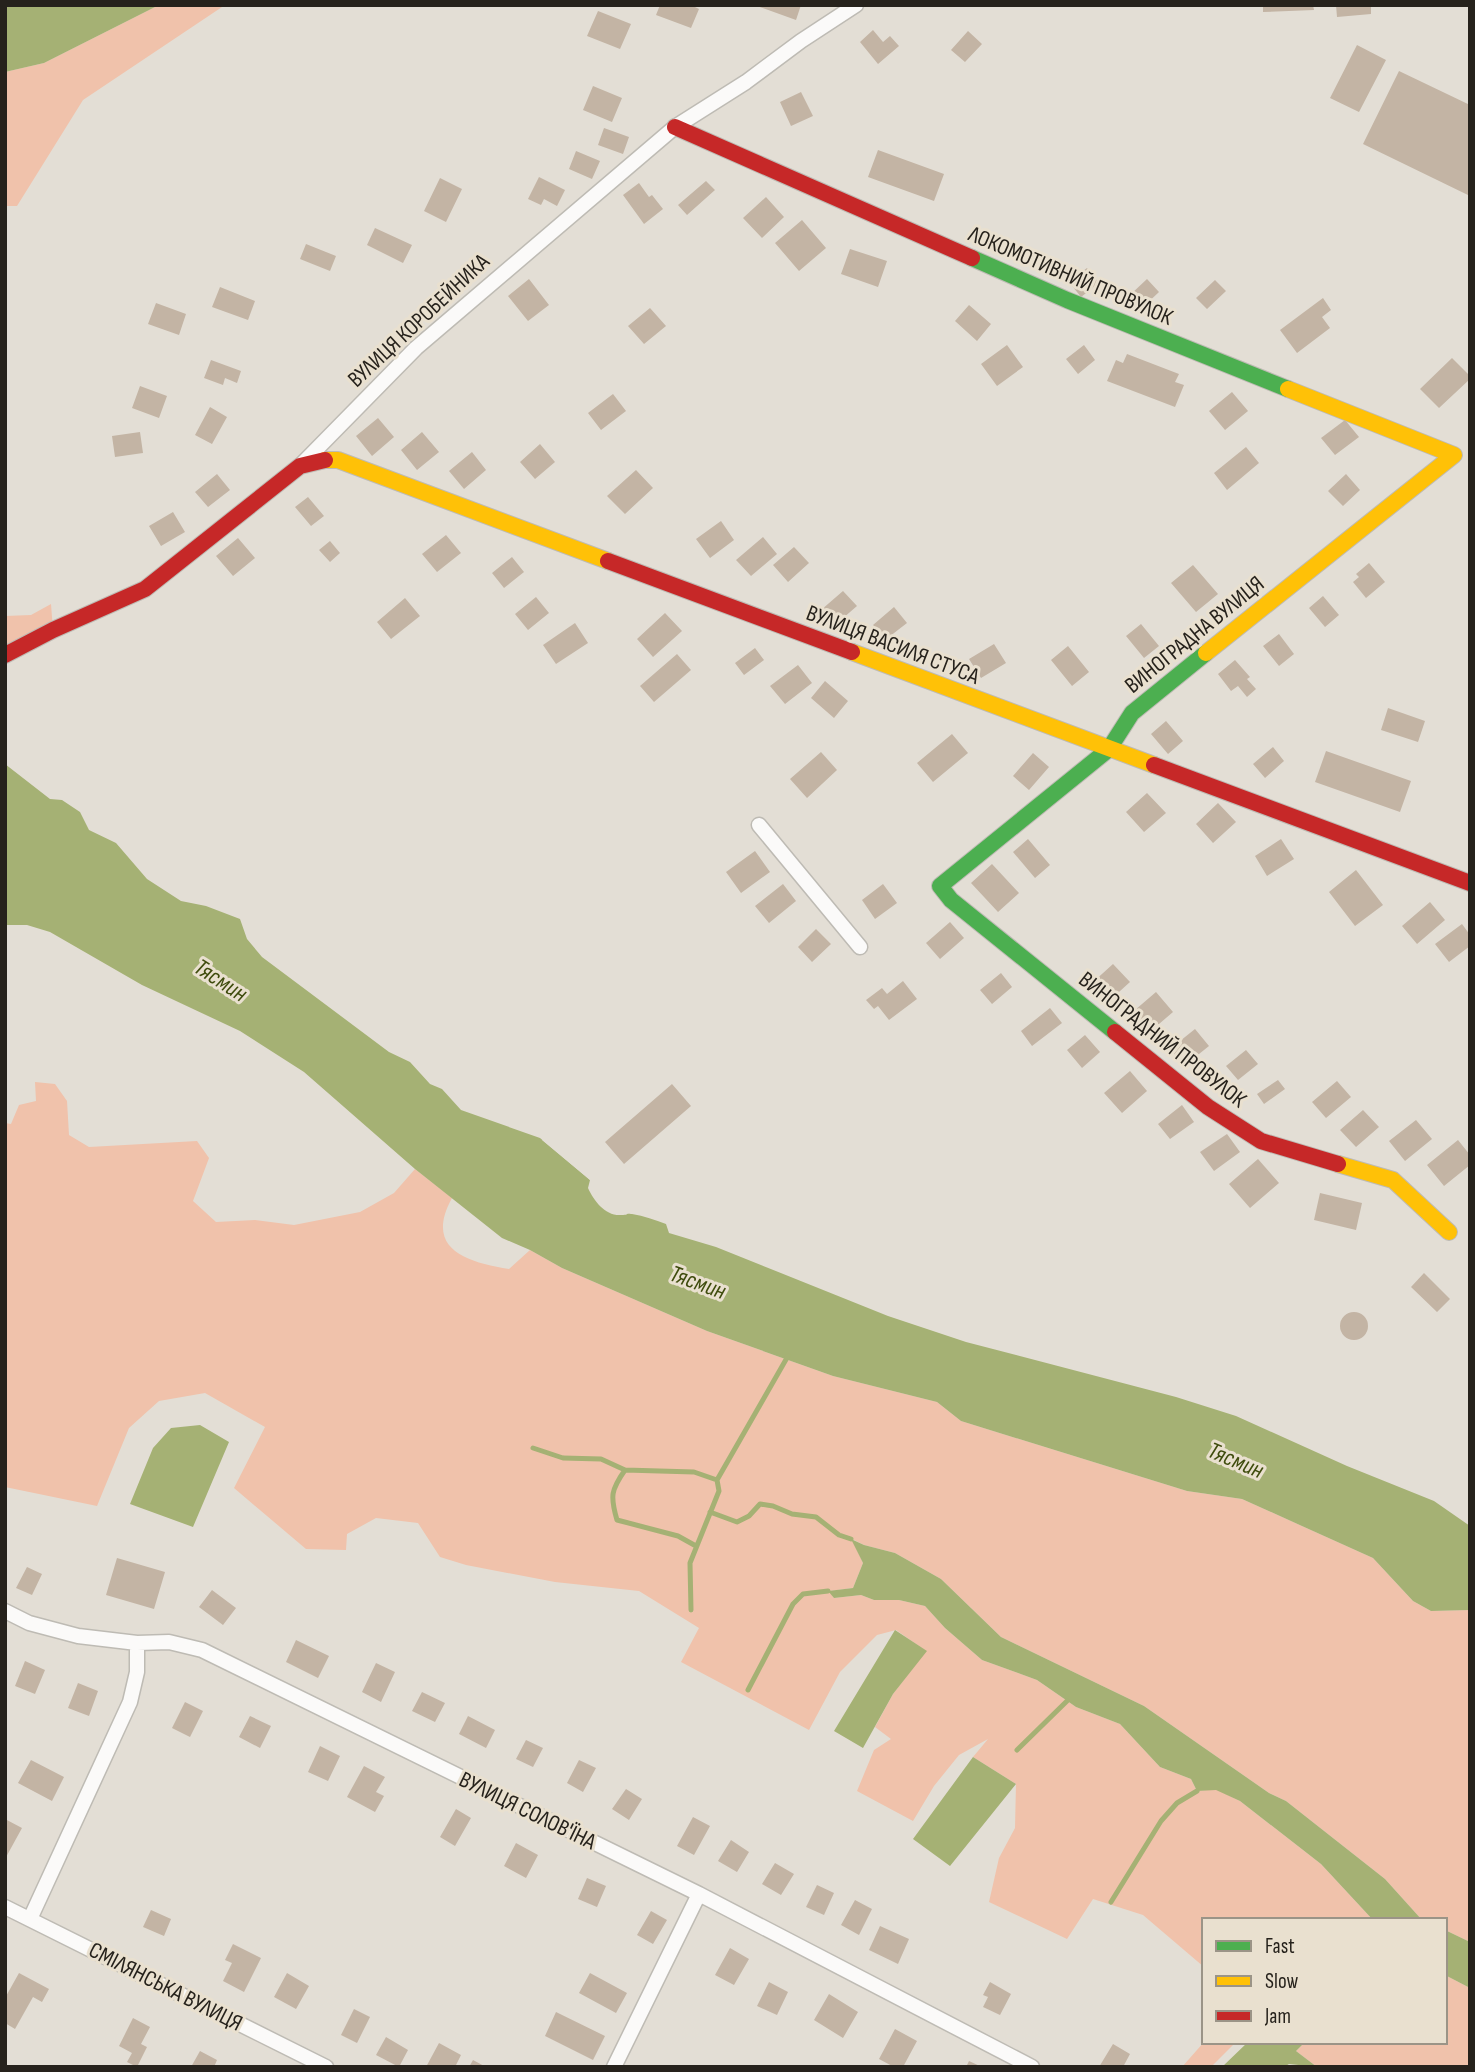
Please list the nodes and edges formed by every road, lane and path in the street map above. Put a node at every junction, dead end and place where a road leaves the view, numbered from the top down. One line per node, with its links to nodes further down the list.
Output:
1 (856, 5): 2 (street, ВУЛИЦЯ КОРОБЕЙНИКА)
2 (675, 127): 3 (street, ЛОКОМОТИВНИЙ ПРОВУЛОК); 4 (street, ВУЛИЦЯ КОРОБЕЙНИКА)
3 (1454, 455): 6 (street, ВИНОГРАДНА ВУЛИЦЯ)
4 (300, 467): 5 (street, ВУЛИЦЯ КОРОБЕЙНИКА); 6 (street, ВУЛИЦЯ ВАСИЛЯ СТУСА)
5 (5, 655)
6 (1109, 749): 8 (street, ВУЛИЦЯ ВАСИЛЯ СТУСА); 9 (street, ВИНОГРАДНА ВУЛИЦЯ)
7 (759, 825): 10 (street)
8 (1470, 883)
9 (940, 886): 11 (street, ВИНОГРАДНИЙ ПРОВУЛОК)
10 (860, 947)
11 (1449, 1233)
12 (5, 1611): 13 (street, ВУЛИЦЯ СОЛОВ'ЇНА)
13 (137, 1643): 14 (street, ВУЛИЦЯ СОЛОВ'ЇНА); 16 (street)
14 (699, 1894): 18 (street); 19 (street, ВУЛИЦЯ СОЛОВ'ЇНА)
15 (5, 1907): 16 (street, СМІЛЯНСЬКА ВУЛИЦЯ)
16 (30, 1919): 17 (street, СМІЛЯНСЬКА ВУЛИЦЯ)
17 (325, 2067)
18 (614, 2067)
19 (1032, 2067)

